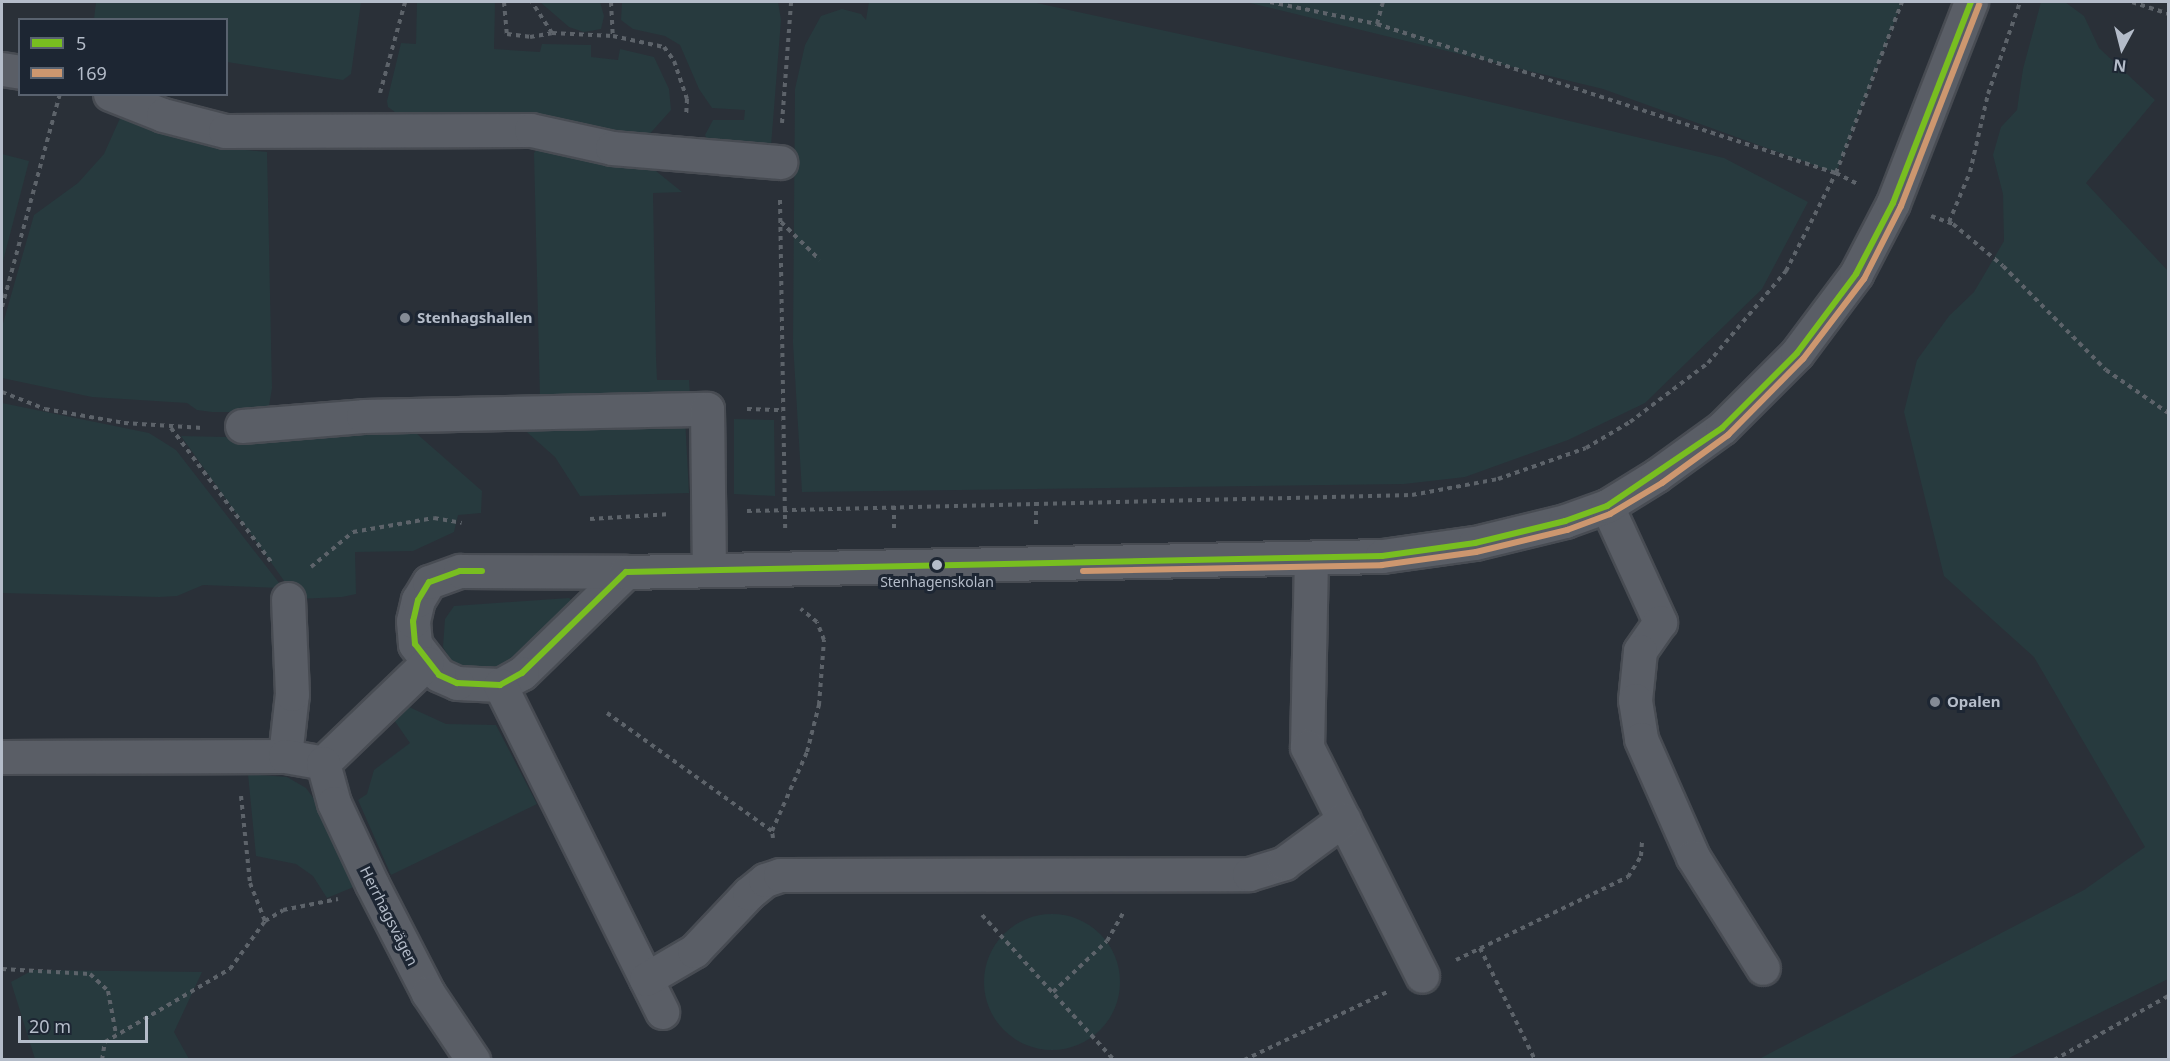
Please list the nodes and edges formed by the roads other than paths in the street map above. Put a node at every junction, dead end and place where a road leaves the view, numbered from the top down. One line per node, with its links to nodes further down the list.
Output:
1 (1971, 2): 7 (street)
2 (2, 69): 3 (street)
3 (18, 72)
4 (115, 96): 5 (street)
5 (780, 162)
6 (242, 426): 9 (street)
7 (1606, 506): 8 (street); 18 (street)
8 (1311, 558): 9 (street); 17 (street)
9 (709, 569): 10 (street)
10 (626, 572): 12 (street); 13 (street)
11 (288, 599): 14 (street)
12 (428, 663): 13 (street); 16 (street)
13 (500, 685): 20 (street)
14 (285, 756): 15 (street); 16 (street)
15 (2, 757)
16 (323, 763): 22 (street, Herrhagsvägen)
17 (1344, 819): 19 (street); 20 (street)
18 (1763, 968)
19 (1422, 976)
20 (646, 979): 21 (street)
21 (662, 1012)
22 (473, 1059)

